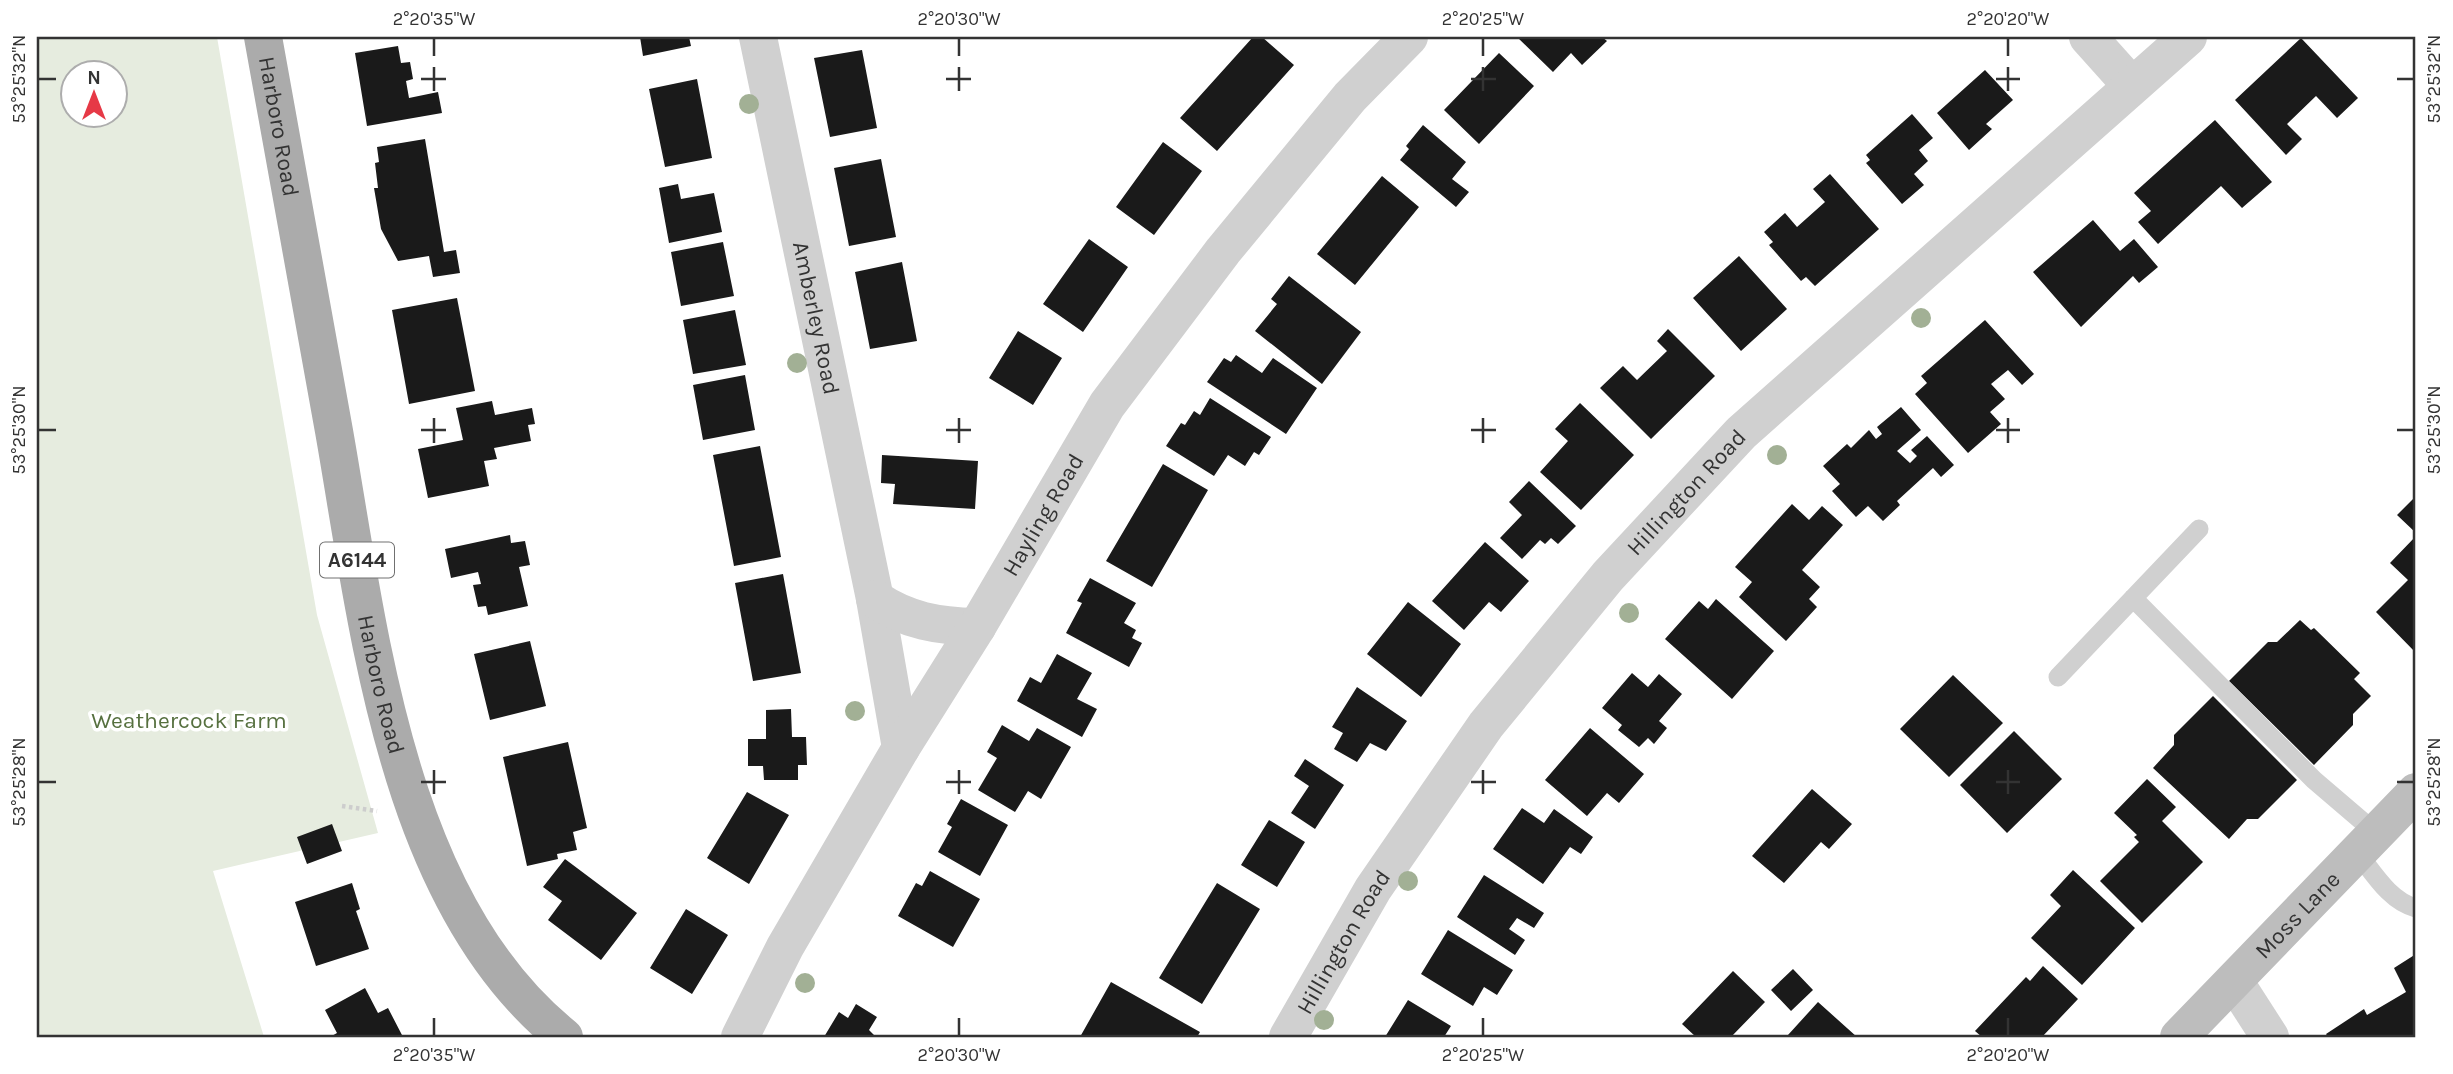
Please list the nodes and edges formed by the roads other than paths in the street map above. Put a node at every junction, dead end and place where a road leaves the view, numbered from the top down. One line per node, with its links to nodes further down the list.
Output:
1 (263, 37): 17 (main road, Harboro Road / A6144)
2 (758, 37): 9 (street, Amberley Road)
3 (1409, 37): 10 (street, Hayling Road)
4 (2088, 37): 6 (street)
5 (2188, 37): 6 (street, Hillington Road)
6 (2131, 85): 19 (street, Hillington Road)
7 (2199, 529): 8 (lane)
8 (2133, 598): 11 (lane); 14 (lane)
9 (874, 599): 10 (street); 12 (street, Amberley Road)
10 (977, 627): 12 (street, Hayling Road)
11 (2059, 677)
12 (901, 748): 18 (street, Hayling Road)
13 (2416, 792): 14 (street, Moss Lane)
14 (2366, 842): 15 (lane); 16 (street, Moss Lane)
15 (2416, 908)
16 (2234, 981): 20 (street, Moss Lane); 21 (street)
17 (565, 1037)
18 (740, 1037)
19 (1287, 1037)
20 (2179, 1037)
21 (2270, 1037)

